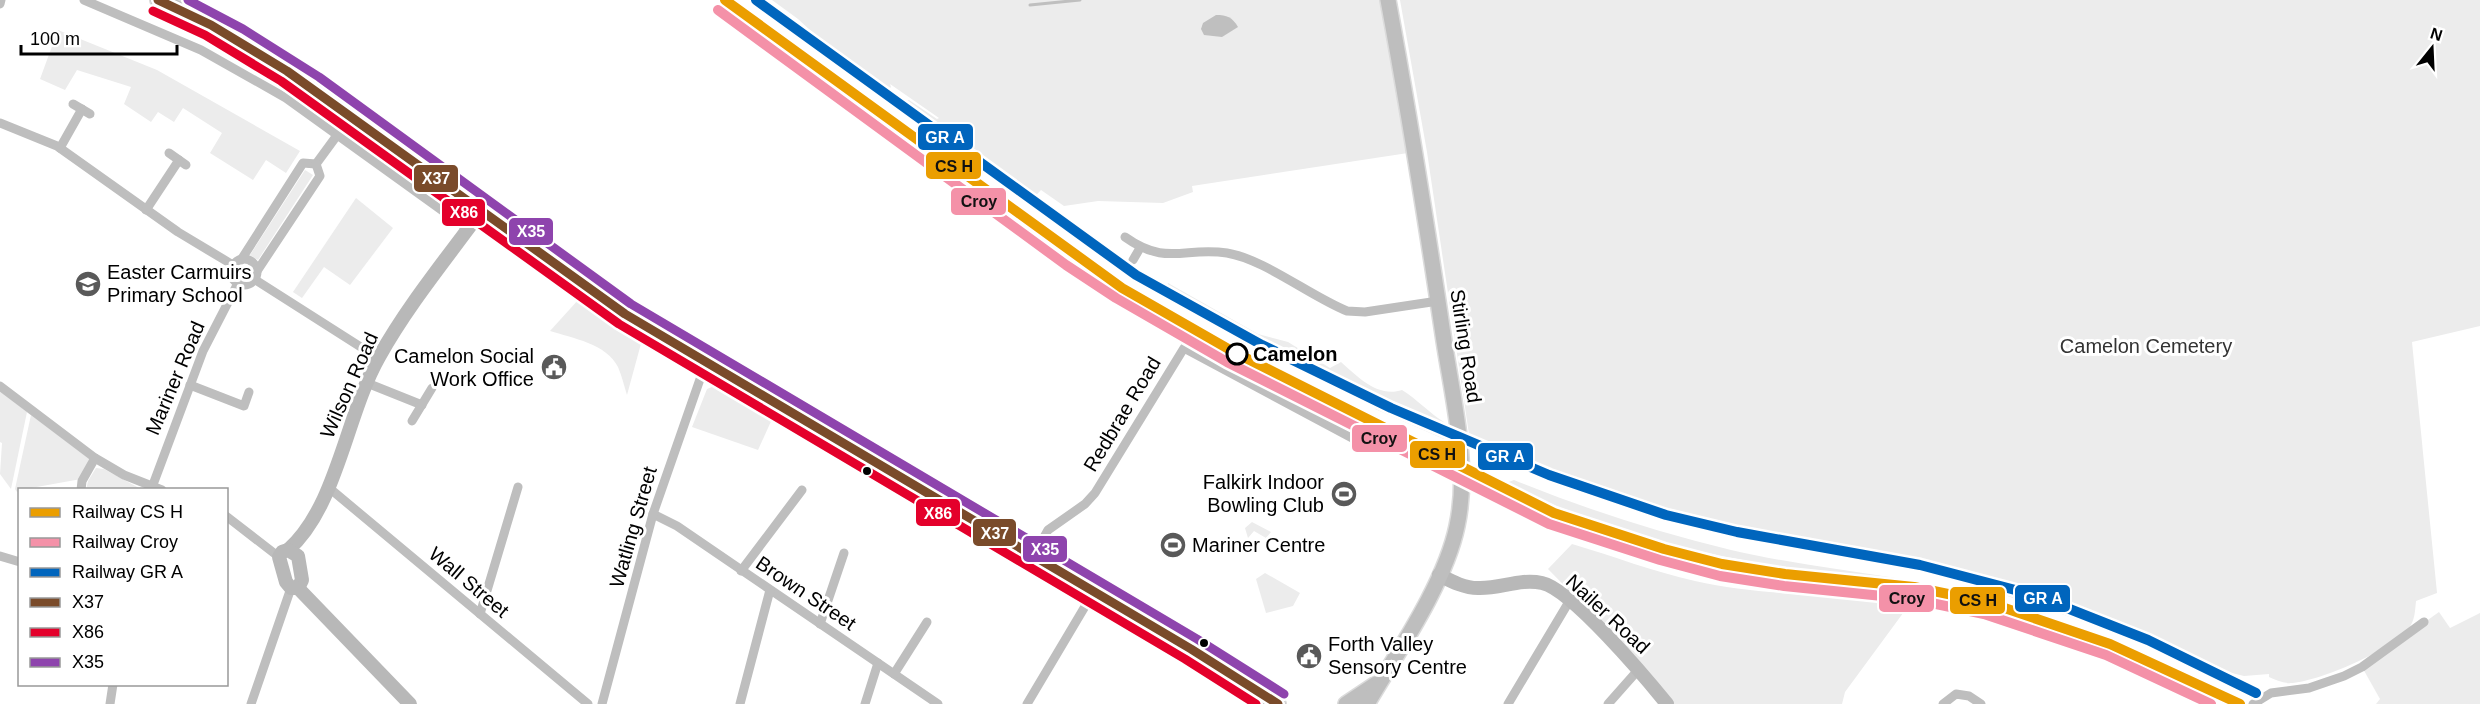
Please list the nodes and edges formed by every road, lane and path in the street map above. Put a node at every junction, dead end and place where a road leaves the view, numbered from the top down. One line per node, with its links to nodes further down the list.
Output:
1 (84, 0): 6 (street)
2 (158, 0): 11 (main road)
3 (1388, 0): 19 (main road, Stirling Road)
4 (72, 104): 7 (street)
5 (0, 123): 7 (street)
6 (338, 134): 9 (street); 12 (street)
7 (60, 148): 10 (street)
8 (169, 153): 10 (street)
9 (316, 164): 16 (street); 17 (street)
10 (146, 210): 16 (street)
11 (482, 210): 12 (street, Wilson Road); 21 (main road)
12 (468, 229): 20 (street, Wilson Road)
13 (1125, 237): 14 (street)
14 (1140, 248): 15 (street); 19 (street)
15 (1133, 260)
16 (237, 262): 17 (street); 18 (street)
17 (255, 275): 18 (street); 20 (street)
18 (238, 284): 23 (street, Mariner Road)
19 (1438, 301): 44 (main road, Stirling Road)
20 (378, 358): 22 (street, Wilson Road)
21 (706, 362): 36 (street, Watling Street); 41 (main road)
22 (367, 383): 27 (street); 31 (street, Wilson Road)
23 (190, 385): 26 (street); 34 (street, Mariner Road)
24 (0, 386): 30 (street)
25 (432, 388): 27 (street)
26 (249, 393)
27 (422, 405): 28 (street)
28 (412, 421)
29 (1354, 439): 41 (street, Redbrae Road)
30 (95, 458): 33 (street); 34 (street)
31 (328, 487): 39 (street, Wilson Road); 49 (street, Wall Street)
32 (518, 487): 49 (street)
33 (81, 488)
34 (155, 488)
35 (802, 490): 43 (street)
36 (653, 514): 43 (street, Brown Street); 62 (street, Watling Street)
37 (228, 517): 39 (street)
38 (844, 553): 52 (street)
39 (288, 554): 45 (street)
40 (0, 555): 42 (street)
41 (1033, 557): 47 (main road)
42 (18, 561)
43 (741, 571): 46 (street, Brown Street)
44 (1439, 575): 48 (street, Nailer Road); 56 (main road, Stirling Road)
45 (294, 588): 59 (street); 60 (street)
46 (770, 590): 52 (street, Brown Street); 63 (street)
47 (1093, 593): 66 (street); 67 (main road)
48 (1570, 600): 54 (street, Nailer Road); 70 (street)
49 (480, 614): 61 (street, Wall Street)
50 (927, 622): 55 (street)
51 (2424, 622): 75 (street)
52 (820, 624): 53 (street, Brown Street)
53 (878, 663): 55 (street, Brown Street); 64 (street)
54 (1639, 669): 71 (street); 72 (street, Nailer Road)
55 (894, 674): 65 (street, Brown Street)
56 (1380, 682): 68 (main road, Stirling Road); 69 (main road, Stirling Road)
57 (113, 686): 58 (street)
58 (110, 704)
59 (251, 704)
60 (410, 704)
61 (588, 704)
62 (603, 704)
63 (740, 704)
64 (865, 704)
65 (938, 704)
66 (1027, 704)
67 (1278, 704)
68 (1346, 704)
69 (1367, 704)
70 (1508, 704)
71 (1608, 704)
72 (1667, 704)
73 (1943, 704): 74 (street)
74 (1981, 704)
75 (2253, 704)

